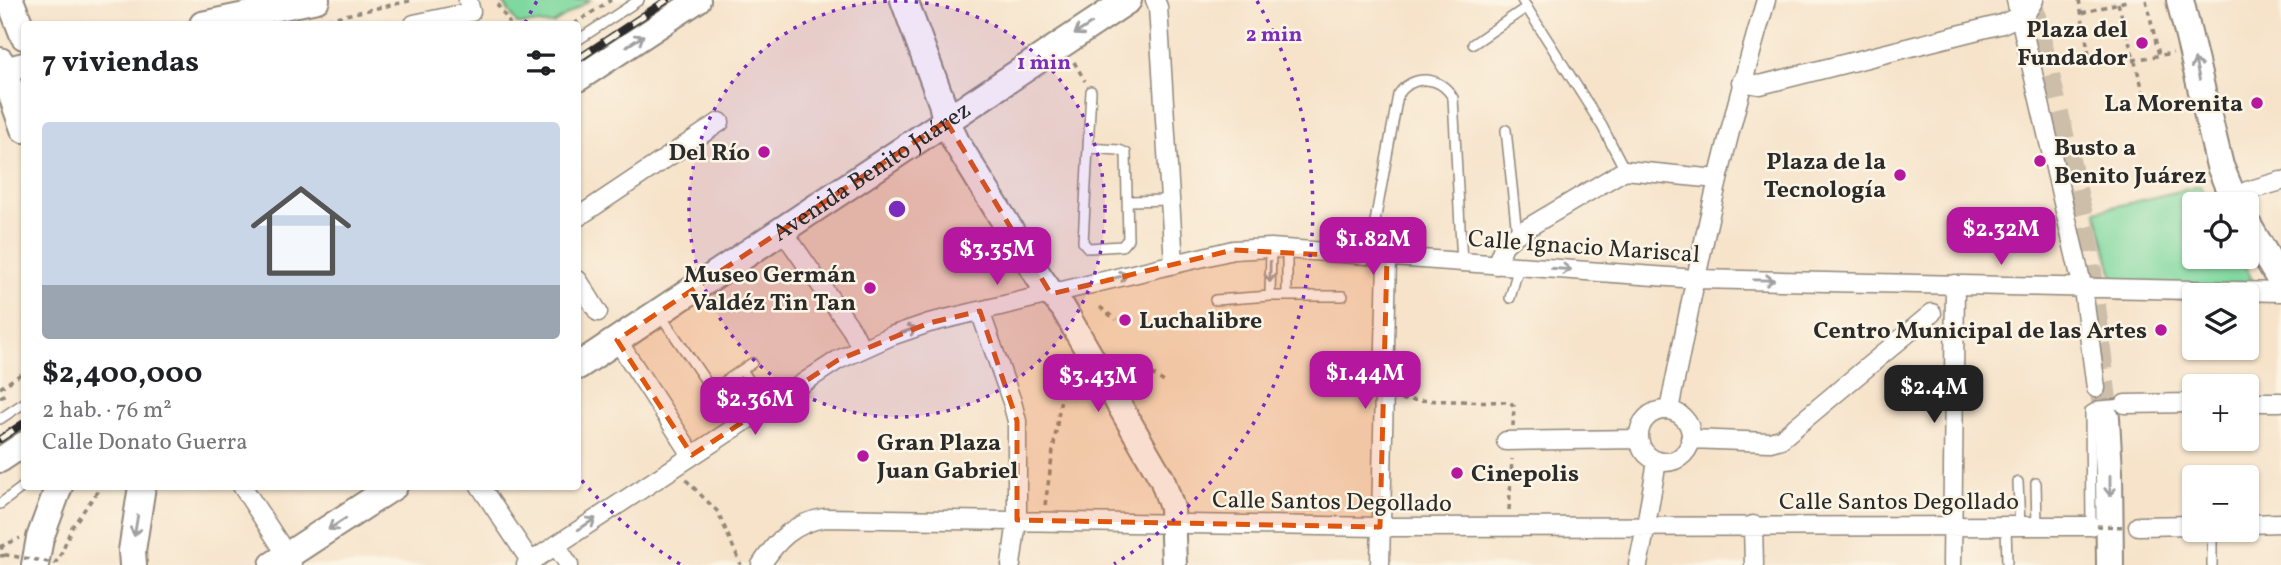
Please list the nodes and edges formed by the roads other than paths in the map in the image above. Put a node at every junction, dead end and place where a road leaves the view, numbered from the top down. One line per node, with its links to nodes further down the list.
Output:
1 (10, 0): 17 (main road)
2 (639, 0): 18 (lane)
3 (698, 0): 21 (street, one-way to 3)
4 (904, 0): 25 (main road)
5 (1155, 0): 34 (street)
6 (1766, 0): 22 (street)
7 (2034, 0): 13 (street)
8 (2180, 0): 32 (main road, one-way to 8)
9 (1525, 4): 19 (lane); 29 (lane)
10 (469, 6): 16 (street)
11 (1119, 6): 25 (main road, Avenida Benito Juárez, one-way to 25)
12 (235, 8): 14 (street); 15 (street)
13 (2018, 9): 22 (street); 50 (street)
14 (321, 10)
15 (208, 21)
16 (432, 21)
17 (21, 28)
18 (581, 38)
19 (1473, 44)
20 (7, 67): 24 (main road)
21 (581, 77)
22 (1741, 82): 30 (street)
23 (1091, 91): 28 (lane)
24 (21, 111)
25 (946, 121): 37 (main road, Avenida Benito Juárez); 53 (main road)
26 (720, 122): 36 (street)
27 (1506, 130): 38 (lane)
28 (1088, 148): 35 (lane); 35 (lane)
29 (1625, 170): 30 (street); 38 (street)
30 (1717, 179): 46 (street)
31 (2281, 181): 33 (street)
32 (2238, 192)
33 (2256, 192)
34 (1169, 200): 35 (lane); 42 (street)
35 (1129, 201)
36 (581, 214)
37 (783, 231): 61 (main road, Avenida Benito Juárez); 64 (street)
38 (1517, 234): 44 (street)
39 (2259, 244): 47 (main road)
40 (1279, 249): 41 (street, Calle Ignacio Mariscal); 42 (street, Calle Ignacio Mariscal); 54 (lane); 55 (lane, one-way to 55)
41 (1378, 258): 43 (street, Calle Ignacio Mariscal); 43 (lane); 104 (street)
42 (1174, 263): 53 (street, Calle Ignacio Mariscal, one-way to 42)
43 (1462, 263): 44 (street, Calle Ignacio Mariscal)
44 (1496, 265): 45 (street, Calle Ignacio Mariscal)
45 (1520, 266): 48 (street, Calle Ignacio Mariscal, one-way to 48); 57 (lane)
46 (1698, 269)
47 (2281, 281)
48 (1955, 284): 50 (street, Calle Ignacio Mariscal); 101 (street)
49 (581, 285): 60 (street)
50 (2083, 289): 52 (street); 69 (street)
51 (1693, 291): 75 (street)
52 (2281, 292)
53 (1051, 293): 59 (street, Calle Ignacio Mariscal); 97 (street)
54 (1287, 295): 55 (lane); 56 (lane)
55 (1270, 296): 58 (lane)
56 (1343, 296)
57 (1510, 298)
58 (1215, 300)
59 (980, 311): 64 (street, Calle Ignacio Mariscal, one-way to 59); 94 (street)
60 (598, 312)
61 (659, 312): 63 (main road, Avenida Benito Juárez); 68 (lane)
62 (1932, 313): 79 (street)
63 (617, 340): 66 (main road, Avenida Benito Juárez); 82 (street)
64 (861, 348): 74 (street, Calle Ignacio Mariscal)
65 (752, 363): 67 (lane)
66 (581, 364)
67 (742, 370): 68 (lane); 74 (lane)
68 (733, 377): 74 (lane)
69 (2096, 388)
70 (2259, 402): 71 (street)
71 (2281, 402)
72 (2182, 404): 76 (street)
73 (21, 405): 77 (lane)
74 (762, 409): 82 (street, Calle Ignacio Mariscal)
75 (1669, 410): 78 (street); 79 (street)
76 (2116, 411): 103 (lane); 121 (main road, one-way to 121)
77 (0, 419)
78 (1639, 439): 80 (street); 84 (street)
79 (1690, 439): 84 (street)
80 (1509, 442)
81 (21, 446): 83 (street)
82 (692, 455): 107 (street, Calle Ignacio Mariscal, one-way to 82)
83 (0, 460)
84 (1657, 461): 95 (street)
85 (2018, 482): 102 (lane)
86 (2036, 483): 102 (lane)
87 (21, 488): 93 (lane)
88 (58, 490): 108 (main road)
89 (141, 490): 112 (main road, one-way to 112)
90 (244, 490): 109 (street)
91 (388, 490): 109 (main road, one-way to 109)
92 (482, 490): 111 (street)
93 (0, 504)
94 (1017, 520): 97 (street, Calle Santos Degollado); 114 (street, Calle Santos Degollado); 115 (street)
95 (1647, 520): 99 (street, Calle Santos Degollado); 104 (street, Calle Santos Degollado); 118 (street)
96 (2281, 523): 98 (street)
97 (1174, 524): 104 (street, Calle Santos Degollado); 116 (street)
98 (2259, 524)
99 (1753, 525): 101 (street, Calle Santos Degollado); 119 (street)
100 (2182, 525): 105 (street)
101 (1951, 526): 102 (street, Calle Santos Degollado); 120 (street)
102 (2021, 526): 103 (street, Calle Santos Degollado); 110 (lane)
103 (2094, 526)
104 (1380, 527): 117 (street)
105 (2132, 527)
106 (2212, 542): 122 (lane)
107 (556, 545): 111 (street, Calle Ignacio Mariscal); 113 (street)
108 (47, 562)
109 (284, 562)
110 (2007, 562)
111 (528, 564)
112 (133, 565)
113 (569, 565)
114 (761, 565)
115 (1012, 565)
116 (1174, 565)
117 (1380, 565)
118 (1638, 565)
119 (1754, 565)
120 (1952, 565)
121 (2110, 565)
122 (2212, 565)

